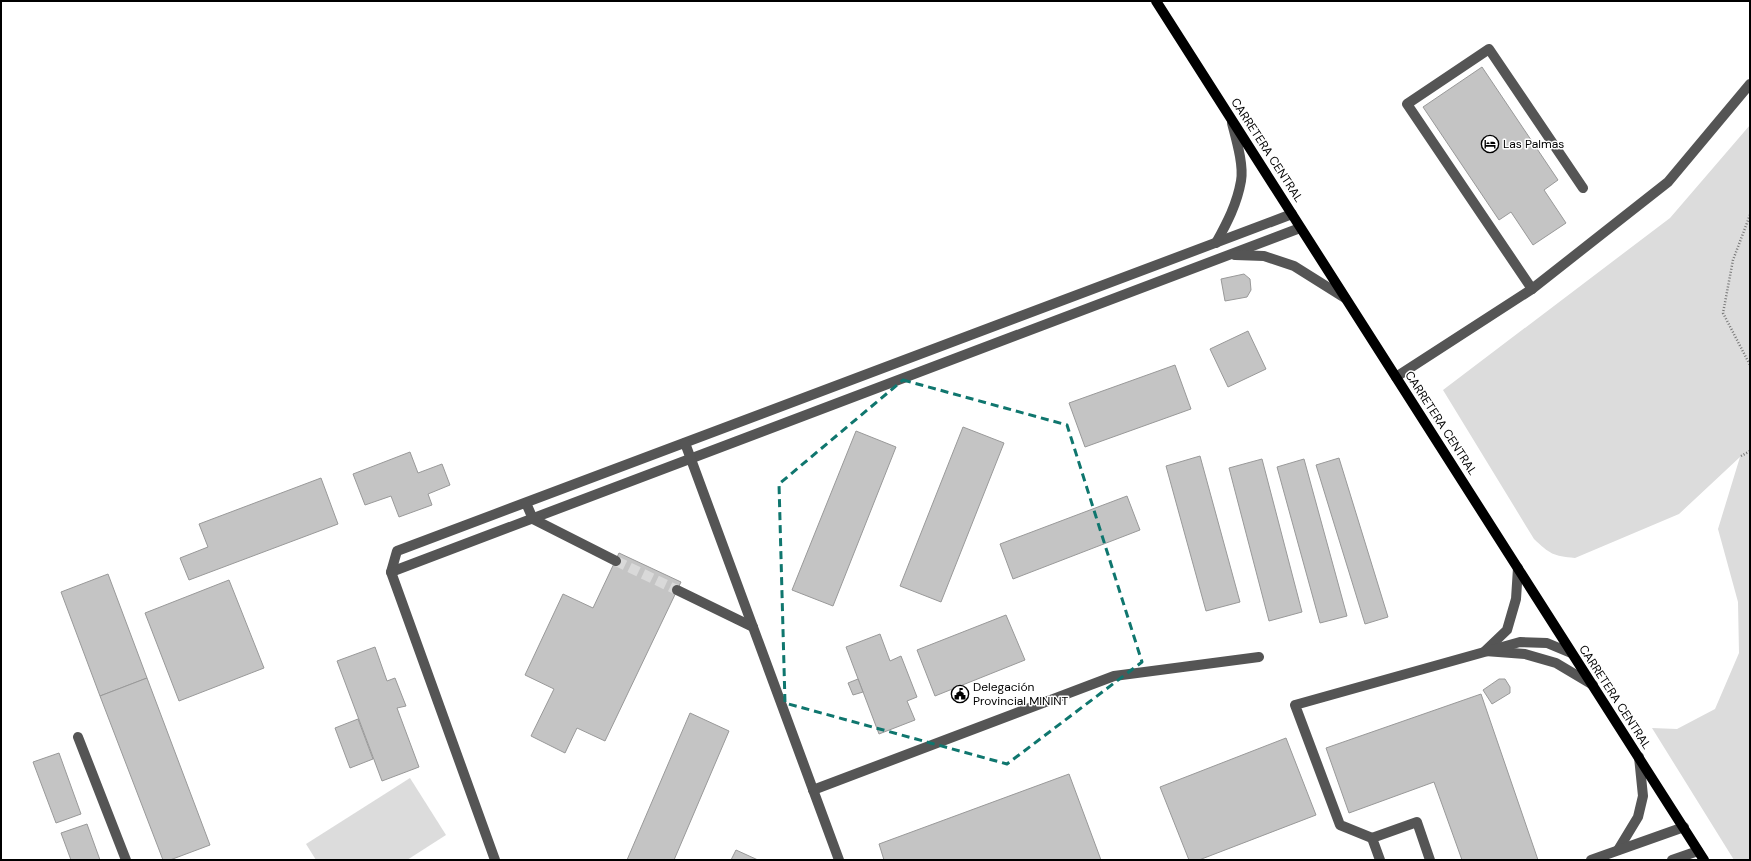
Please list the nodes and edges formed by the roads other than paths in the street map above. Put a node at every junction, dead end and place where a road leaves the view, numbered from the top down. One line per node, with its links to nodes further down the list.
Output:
1 (1156, 1): 3 (main road, CARRETERA CENTRAL)
2 (1750, 84): 9 (street)
3 (1231, 119): 5 (main road, CARRETERA CENTRAL); 7 (street)
4 (1583, 188): 9 (street)
5 (1292, 214): 6 (main road, CARRETERA CENTRAL); 7 (street)
6 (1300, 228): 8 (street); 10 (main road, CARRETERA CENTRAL)
7 (1216, 243): 12 (street)
8 (1229, 255): 10 (street); 13 (street)
9 (1532, 289): 11 (street)
10 (1345, 298): 11 (main road, CARRETERA CENTRAL)
11 (1396, 377): 17 (main road, CARRETERA CENTRAL)
12 (685, 443): 13 (street); 14 (street)
13 (691, 459): 15 (street); 20 (street)
14 (526, 502): 15 (street); 18 (street)
15 (533, 519): 16 (street); 18 (street)
16 (616, 561)
17 (1518, 568): 21 (street); 22 (main road, CARRETERA CENTRAL)
18 (391, 572): 33 (street)
19 (677, 590): 20 (street)
20 (753, 628): 27 (street)
21 (1485, 651): 22 (street); 24 (street); 29 (street)
22 (1571, 653): 24 (main road, CARRETERA CENTRAL)
23 (1259, 657): 27 (street)
24 (1592, 685): 26 (main road, CARRETERA CENTRAL)
25 (78, 737): 32 (street)
26 (1639, 757): 28 (main road, CARRETERA CENTRAL); 30 (street)
27 (813, 790): 34 (street)
28 (1684, 827): 30 (street); 31 (main road, CARRETERA CENTRAL)
29 (1372, 838): 35 (street); 36 (street)
30 (1618, 850): 37 (street)
31 (1698, 850): 38 (street); 39 (main road, CARRETERA CENTRAL)
32 (126, 860)
33 (495, 860)
34 (839, 860)
35 (1380, 860)
36 (1430, 860)
37 (1592, 860)
38 (1672, 860)
39 (1704, 860)

